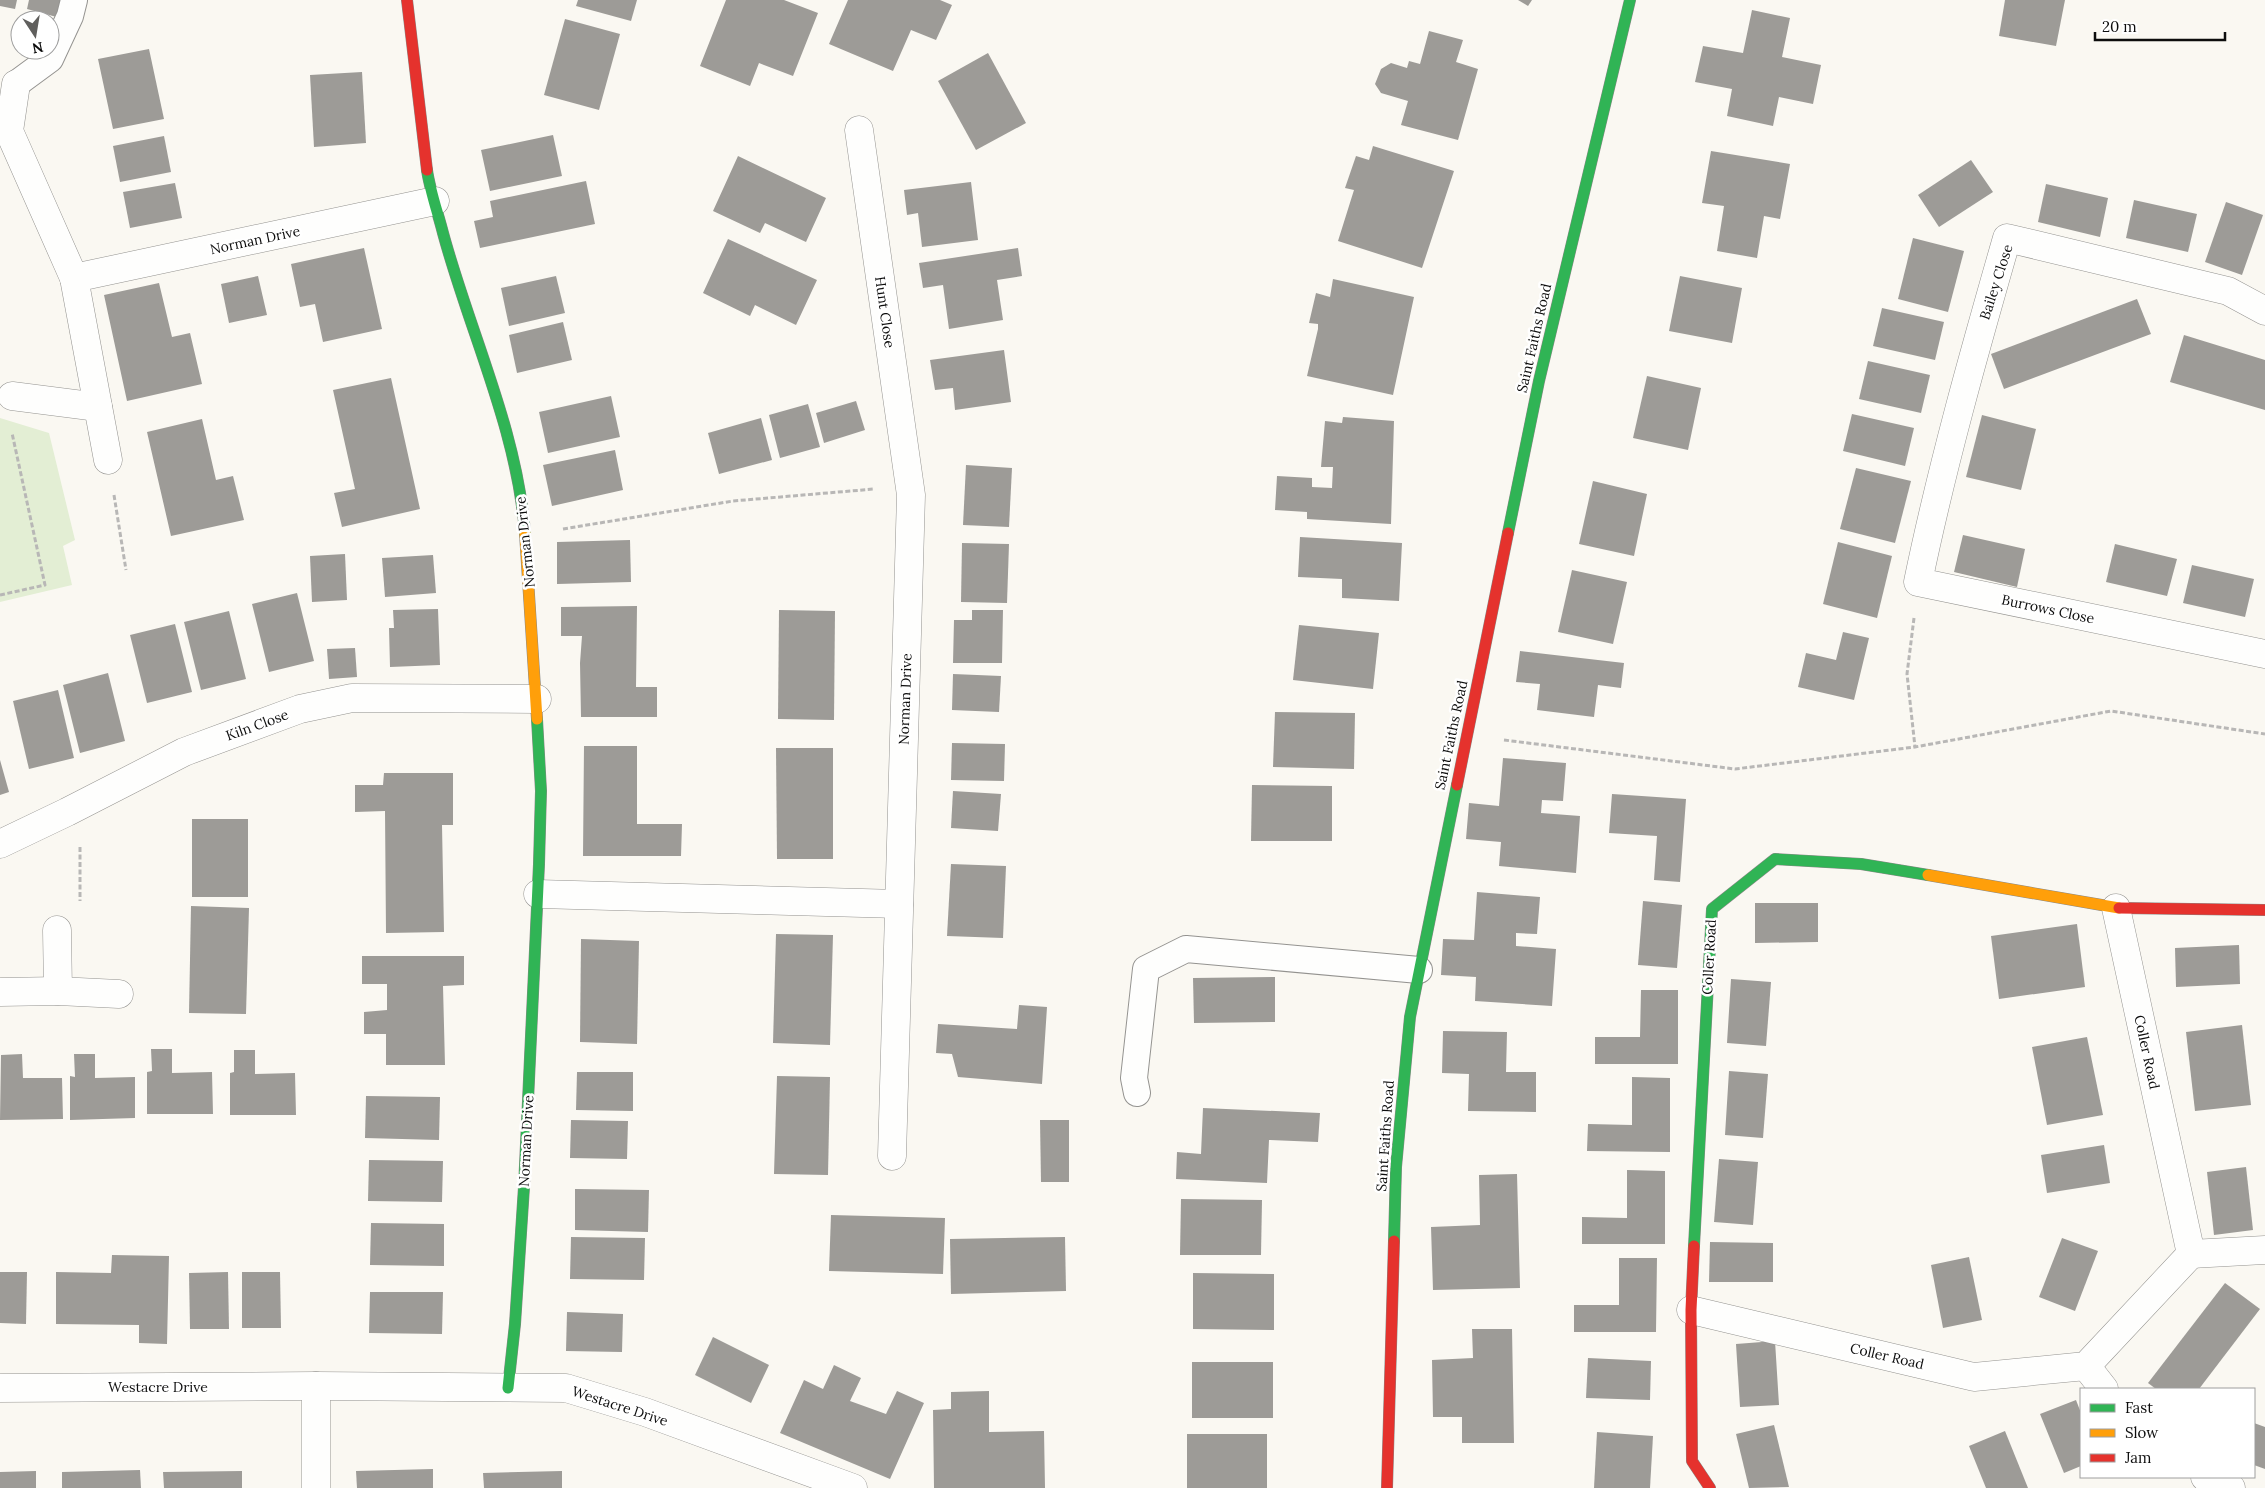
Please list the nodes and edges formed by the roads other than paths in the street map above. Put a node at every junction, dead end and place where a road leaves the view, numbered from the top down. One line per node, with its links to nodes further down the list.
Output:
1 (74, 0): 4 (lane)
2 (407, 0): 6 (street, Norman Drive)
3 (1630, 0): 22 (street, Saint Faiths Road)
4 (16, 84): 7 (street)
5 (859, 130): 12 (street, Hunt Close)
6 (435, 201): 7 (street, Norman Drive); 15 (street, Norman Drive)
7 (74, 278): 10 (street)
8 (2265, 311): 13 (street, Bailey Close)
9 (12, 396): 10 (street)
10 (98, 407): 11 (street)
11 (108, 460)
12 (911, 495): 18 (street, Norman Drive)
13 (1918, 582): 14 (street, Burrows Close)
14 (2265, 654)
15 (537, 699): 16 (street, Kiln Close); 17 (street, Norman Drive)
16 (0, 844)
17 (538, 894): 18 (street); 34 (street, Norman Drive)
18 (899, 904): 27 (street, Norman Drive)
19 (2116, 908): 20 (street, Coller Road); 29 (street, Coller Road); 30 (street, Coller Road)
20 (2265, 910)
21 (57, 930): 23 (street)
22 (1419, 970): 26 (lane); 39 (street, Saint Faiths Road)
23 (58, 991): 24 (street); 25 (street)
24 (0, 992)
25 (119, 994)
26 (1137, 1093)
27 (892, 1156)
28 (2265, 1250): 29 (street)
29 (2191, 1254): 31 (street)
30 (1691, 1310): 31 (street, Coller Road); 40 (street, Coller Road)
31 (2086, 1366): 35 (street)
32 (316, 1386): 33 (street, Westacre Drive); 34 (street, Westacre Drive); 37 (street)
33 (0, 1388)
34 (508, 1388): 38 (street, Westacre Drive)
35 (2103, 1388)
36 (2207, 1478): 41 (street)
37 (316, 1488)
38 (853, 1488)
39 (1387, 1488)
40 (1710, 1488)
41 (2231, 1488)

